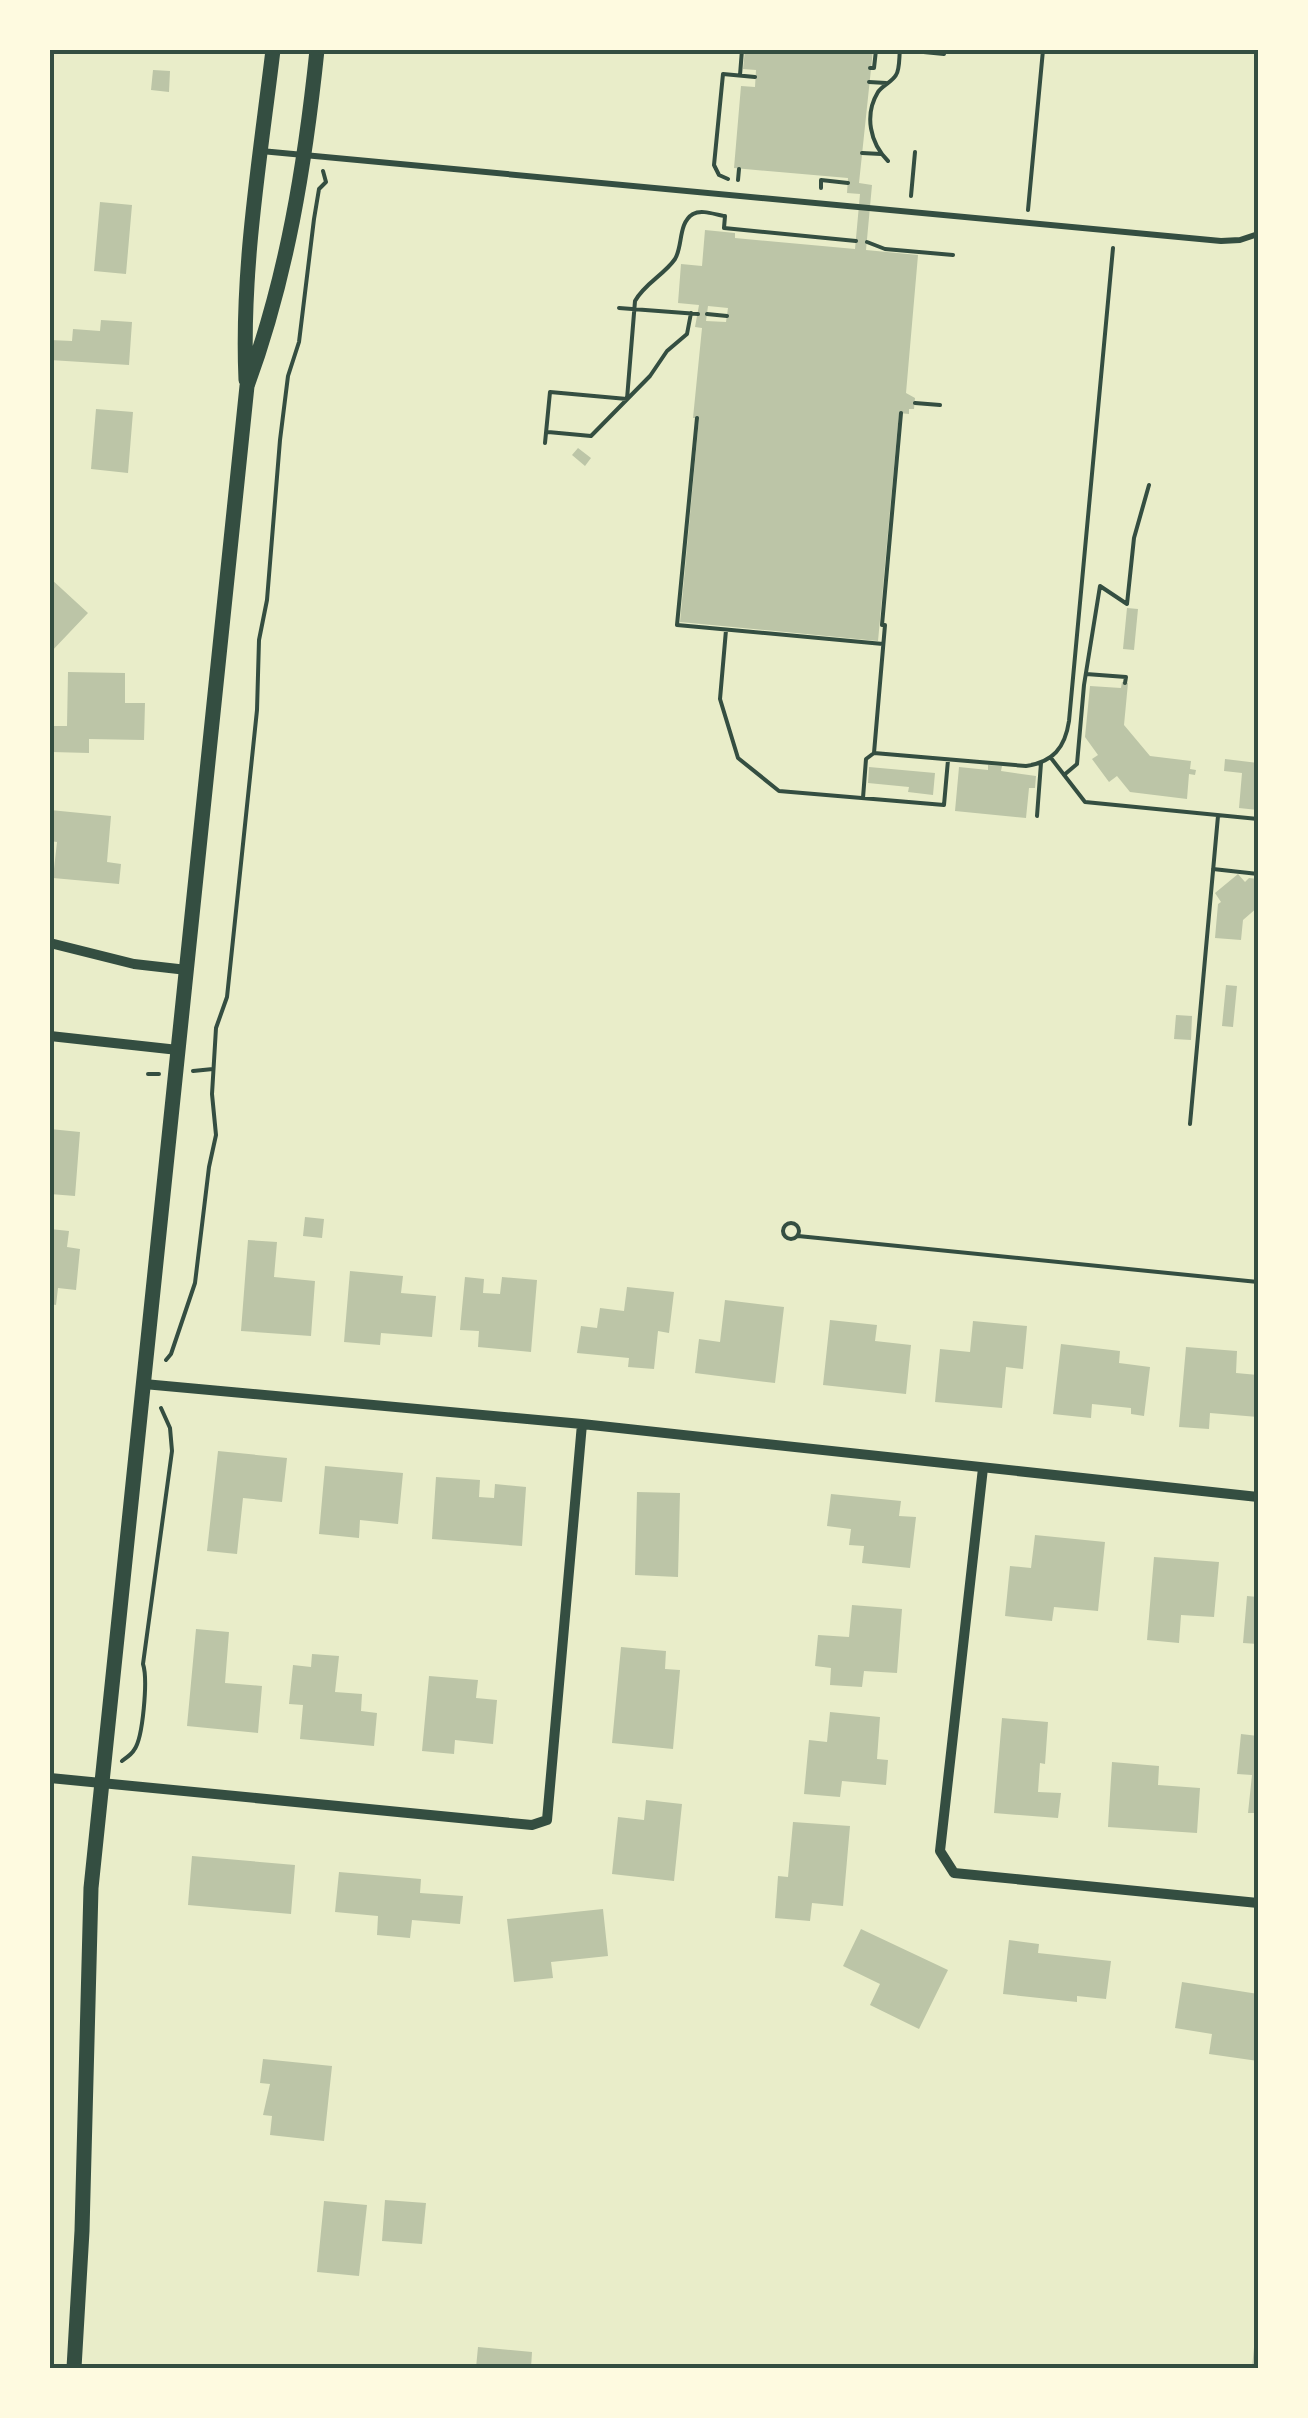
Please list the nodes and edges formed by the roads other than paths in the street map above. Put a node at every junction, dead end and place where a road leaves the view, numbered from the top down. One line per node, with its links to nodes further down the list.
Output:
1 (273, 50): 3 (street)
2 (317, 50): 4 (street)
3 (261, 151): 4 (lane); 6 (street)
4 (305, 155): 5 (lane); 6 (street)
5 (1258, 234)
6 (247, 386): 8 (street)
7 (50, 942): 8 (street)
8 (186, 970): 10 (street)
9 (50, 1036): 10 (street)
10 (178, 1050): 11 (street)
11 (144, 1384): 12 (street); 16 (street)
12 (582, 1424): 13 (street); 16 (street)
13 (983, 1468): 14 (street); 17 (street)
14 (1258, 1497)
15 (50, 1778): 16 (street)
16 (100, 1782): 18 (street)
17 (1258, 1903)
18 (74, 2368)

